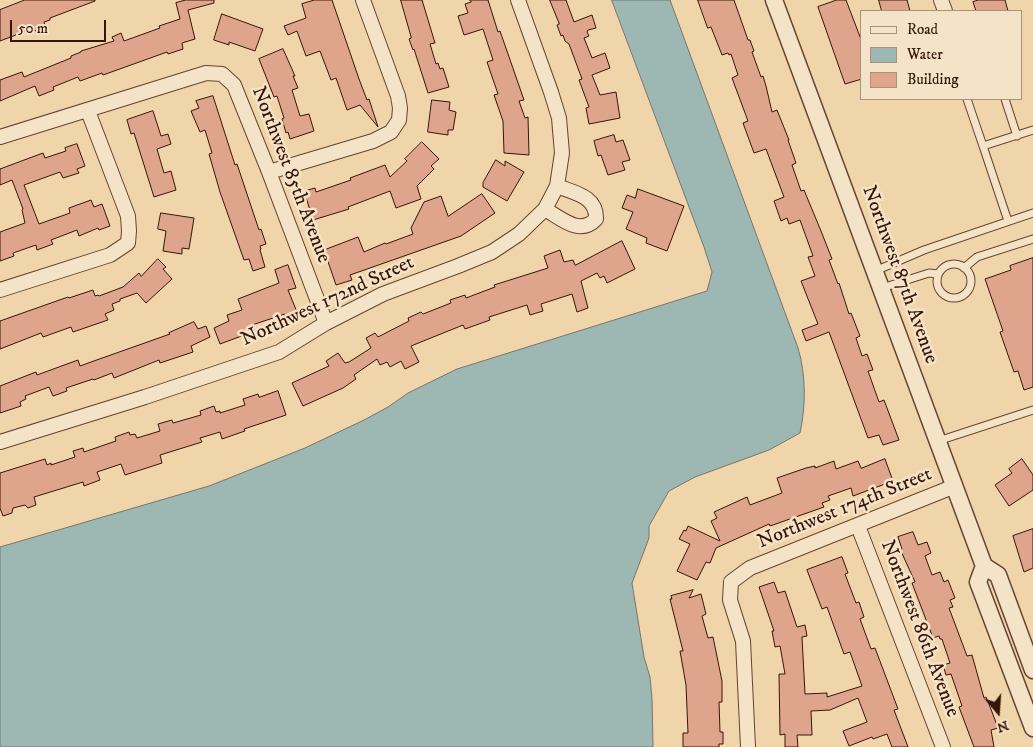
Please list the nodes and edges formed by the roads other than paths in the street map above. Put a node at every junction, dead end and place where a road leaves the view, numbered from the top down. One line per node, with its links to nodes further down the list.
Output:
1 (363, 0): 11 (street)
2 (518, 0): 12 (street)
3 (774, 0): 18 (street, Northwest 87th Avenue)
4 (967, 100): 10 (lane)
5 (1005, 100): 8 (lane)
6 (88, 111): 9 (street); 11 (street, Northwest 85th Avenue); 21 (street)
7 (1033, 130): 8 (lane)
8 (1018, 136): 10 (lane)
9 (0, 138)
10 (983, 146): 15 (lane)
11 (269, 172): 22 (street, Northwest 85th Avenue)
12 (557, 186): 13 (street); 13 (street)
13 (545, 209): 22 (street, Northwest 172nd Street)
14 (1033, 213): 15 (lane)
15 (1008, 222): 18 (lane)
16 (1033, 239): 17 (lane)
17 (964, 268): 19 (lane); 19 (lane)
18 (875, 271): 20 (street, Northwest 87th Avenue)
19 (938, 274): 20 (lane)
20 (881, 288): 24 (street, Northwest 87th Avenue)
21 (0, 290)
22 (326, 323): 25 (street, Northwest 172nd Street)
23 (1033, 410): 24 (lane)
24 (938, 441): 26 (street, Northwest 87th Avenue)
25 (0, 442)
26 (955, 486): 27 (street, Northwest 174th Street); 28 (street, Northwest 87th Avenue)
27 (858, 526): 31 (street, Northwest 174th Street); 32 (street, Northwest 86th Avenue)
28 (984, 566): 29 (street, Northwest 87th Avenue); 30 (street, Northwest 87th Avenue)
29 (1033, 670)
30 (1033, 728)
31 (748, 747)
32 (943, 747)

